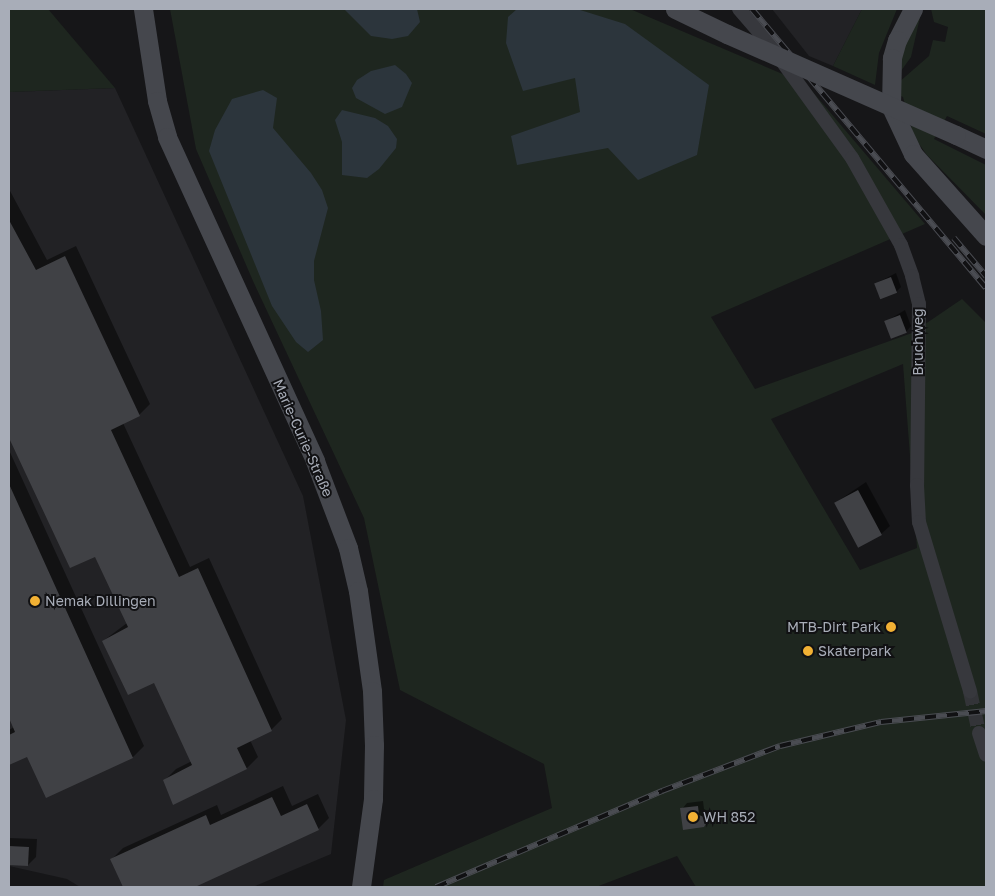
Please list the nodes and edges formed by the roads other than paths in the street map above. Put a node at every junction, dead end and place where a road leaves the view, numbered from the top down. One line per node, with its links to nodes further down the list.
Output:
1 (143, 9): 10 (main road, Marie-Curie-Straße)
2 (675, 9): 5 (main road, bridge)
3 (739, 9): 7 (street, Bruchweg)
4 (913, 9): 6 (main road)
5 (986, 149)
6 (986, 236)
7 (970, 691)
8 (980, 733): 9 (street)
9 (986, 755)
10 (361, 887)

